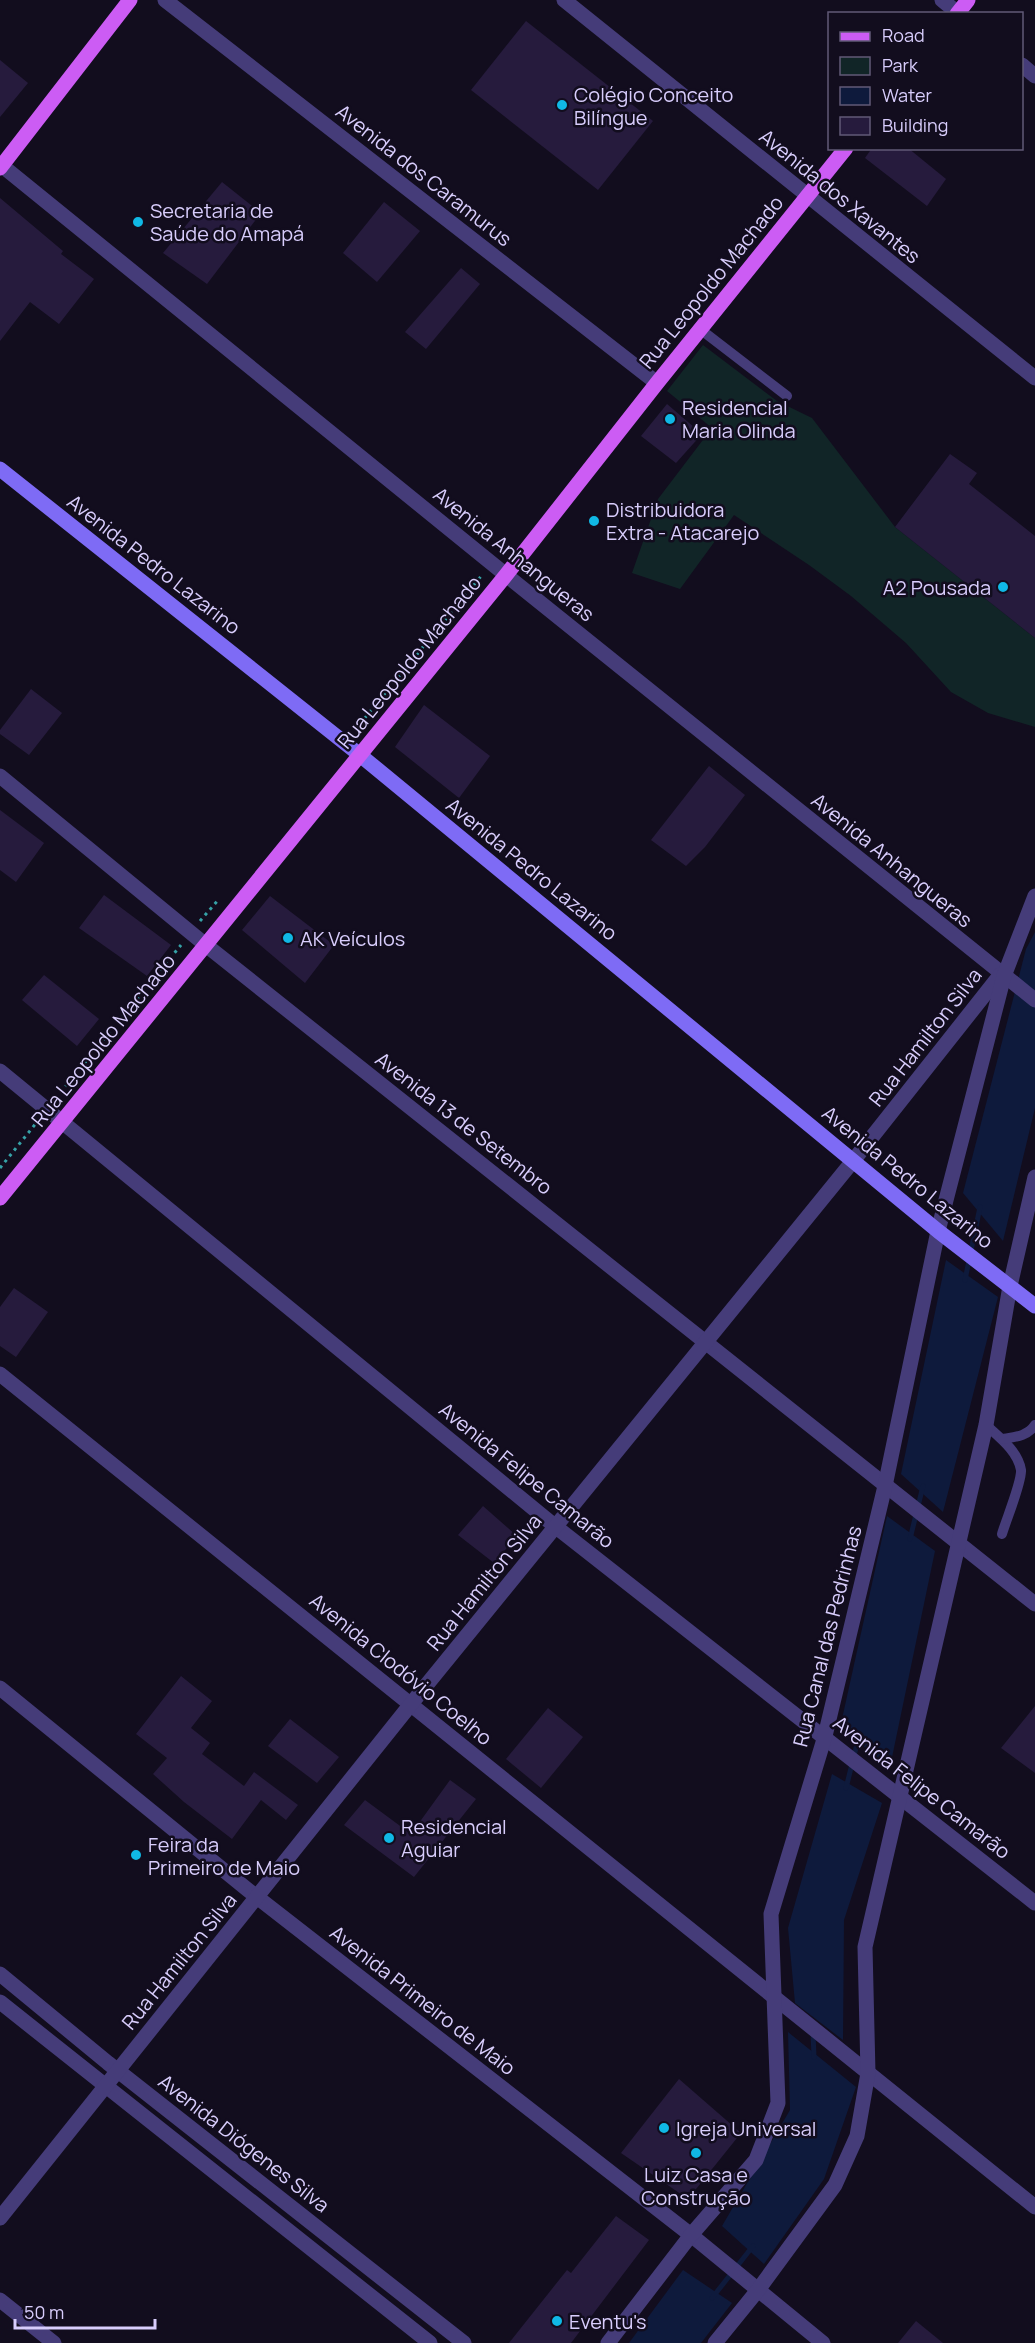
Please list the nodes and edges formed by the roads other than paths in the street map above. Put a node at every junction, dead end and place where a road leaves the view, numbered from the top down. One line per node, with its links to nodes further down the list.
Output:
1 (130, 0): 11 (main road)
2 (165, 0): 15 (street, Avenida dos Caramurus)
3 (564, 0): 12 (street, Avenida dos Xavantes)
4 (942, 0): 6 (street)
5 (968, 0): 7 (main road)
6 (957, 12)
7 (959, 12)
8 (1023, 66): 9 (street)
9 (1035, 76)
10 (844, 150): 12 (main road, Rua Leopoldo Machado)
11 (1, 166): 18 (street, Avenida Anhangueras)
12 (806, 196): 13 (main road, Rua Leopoldo Machado); 14 (street, Avenida dos Xavantes)
13 (700, 329): 15 (main road, Rua Leopoldo Machado); 16 (lane)
14 (1035, 378)
15 (657, 383): 18 (main road, Rua Leopoldo Machado)
16 (788, 396)
17 (0, 469): 19 (main road, Avenida Pedro Lazarino)
18 (506, 575): 19 (main road, Rua Leopoldo Machado); 23 (street, Avenida Anhangueras)
19 (360, 754): 22 (main road, Rua Leopoldo Machado); 27 (main road, Avenida Pedro Lazarino)
20 (0, 776): 22 (street, Avenida 13 de Setembro)
21 (1035, 896): 23 (street, Rua Canal das Pedrinhas)
22 (207, 946): 26 (main road, Rua Leopoldo Machado); 33 (street, Avenida 13 de Setembro)
23 (1006, 977): 24 (street, Avenida Anhangueras); 27 (street, Rua Hamilton Silva); 30 (street, Rua Canal das Pedrinhas)
24 (1035, 1000)
25 (0, 1071): 26 (street, Avenida Felipe Camarão)
26 (64, 1121): 29 (main road, Rua Leopoldo Machado); 39 (street, Avenida Felipe Camarão)
27 (854, 1161): 30 (main road, Avenida Pedro Lazarino); 33 (street, Rua Hamilton Silva)
28 (1035, 1177): 31 (street)
29 (0, 1198)
30 (938, 1231): 31 (main road, Avenida Pedro Lazarino); 38 (street, Rua Canal das Pedrinhas)
31 (1010, 1286): 32 (main road, Avenida Pedro Lazarino); 35 (street)
32 (1035, 1306)
33 (707, 1342): 38 (street, Avenida 13 de Setembro); 39 (street, Rua Hamilton Silva)
34 (0, 1374): 44 (street, Avenida Clodóvio Coelho)
35 (986, 1425): 37 (lane); 41 (street)
36 (1035, 1425): 37 (lane)
37 (1003, 1439): 40 (lane)
38 (885, 1486): 41 (street, Avenida 13 de Setembro); 45 (street, Rua Canal das Pedrinhas)
39 (556, 1527): 44 (street, Rua Hamilton Silva); 45 (street, Avenida Felipe Camarão)
40 (1002, 1534)
41 (960, 1543): 42 (street); 46 (street)
42 (1035, 1604)
43 (0, 1688): 47 (street, Avenida Primeiro de Maio)
44 (411, 1704): 47 (street, Rua Hamilton Silva); 50 (street, Avenida Clodóvio Coelho)
45 (825, 1736): 46 (street, Avenida Felipe Camarão); 50 (street, Rua Canal das Pedrinhas)
46 (893, 1792): 48 (street, Avenida Felipe Camarão); 52 (street)
47 (257, 1897): 53 (street, Rua Hamilton Silva); 57 (street, Avenida Primeiro de Maio)
48 (1035, 1903)
49 (0, 1974): 53 (street, Avenida Diógenes Silva)
50 (774, 1998): 52 (street, Avenida Clodóvio Coelho); 57 (street, Rua Canal das Pedrinhas)
51 (0, 2002): 54 (street, Avenida Diógenes Silva)
52 (862, 2069): 55 (street); 58 (street)
53 (118, 2070): 54 (street, Rua Hamilton Silva); 62 (street, Avenida Diógenes Silva)
54 (105, 2085): 56 (street, Rua Hamilton Silva); 61 (street, Avenida Diógenes Silva)
55 (1035, 2207)
56 (0, 2218)
57 (691, 2235): 58 (street, Avenida Primeiro de Maio); 63 (street, Rua Canal das Pedrinhas)
58 (758, 2290): 64 (street); 65 (street, Avenida Primeiro de Maio)
59 (0, 2300): 60 (street)
60 (54, 2343)
61 (430, 2343)
62 (464, 2343)
63 (608, 2343)
64 (715, 2343)
65 (823, 2343)

